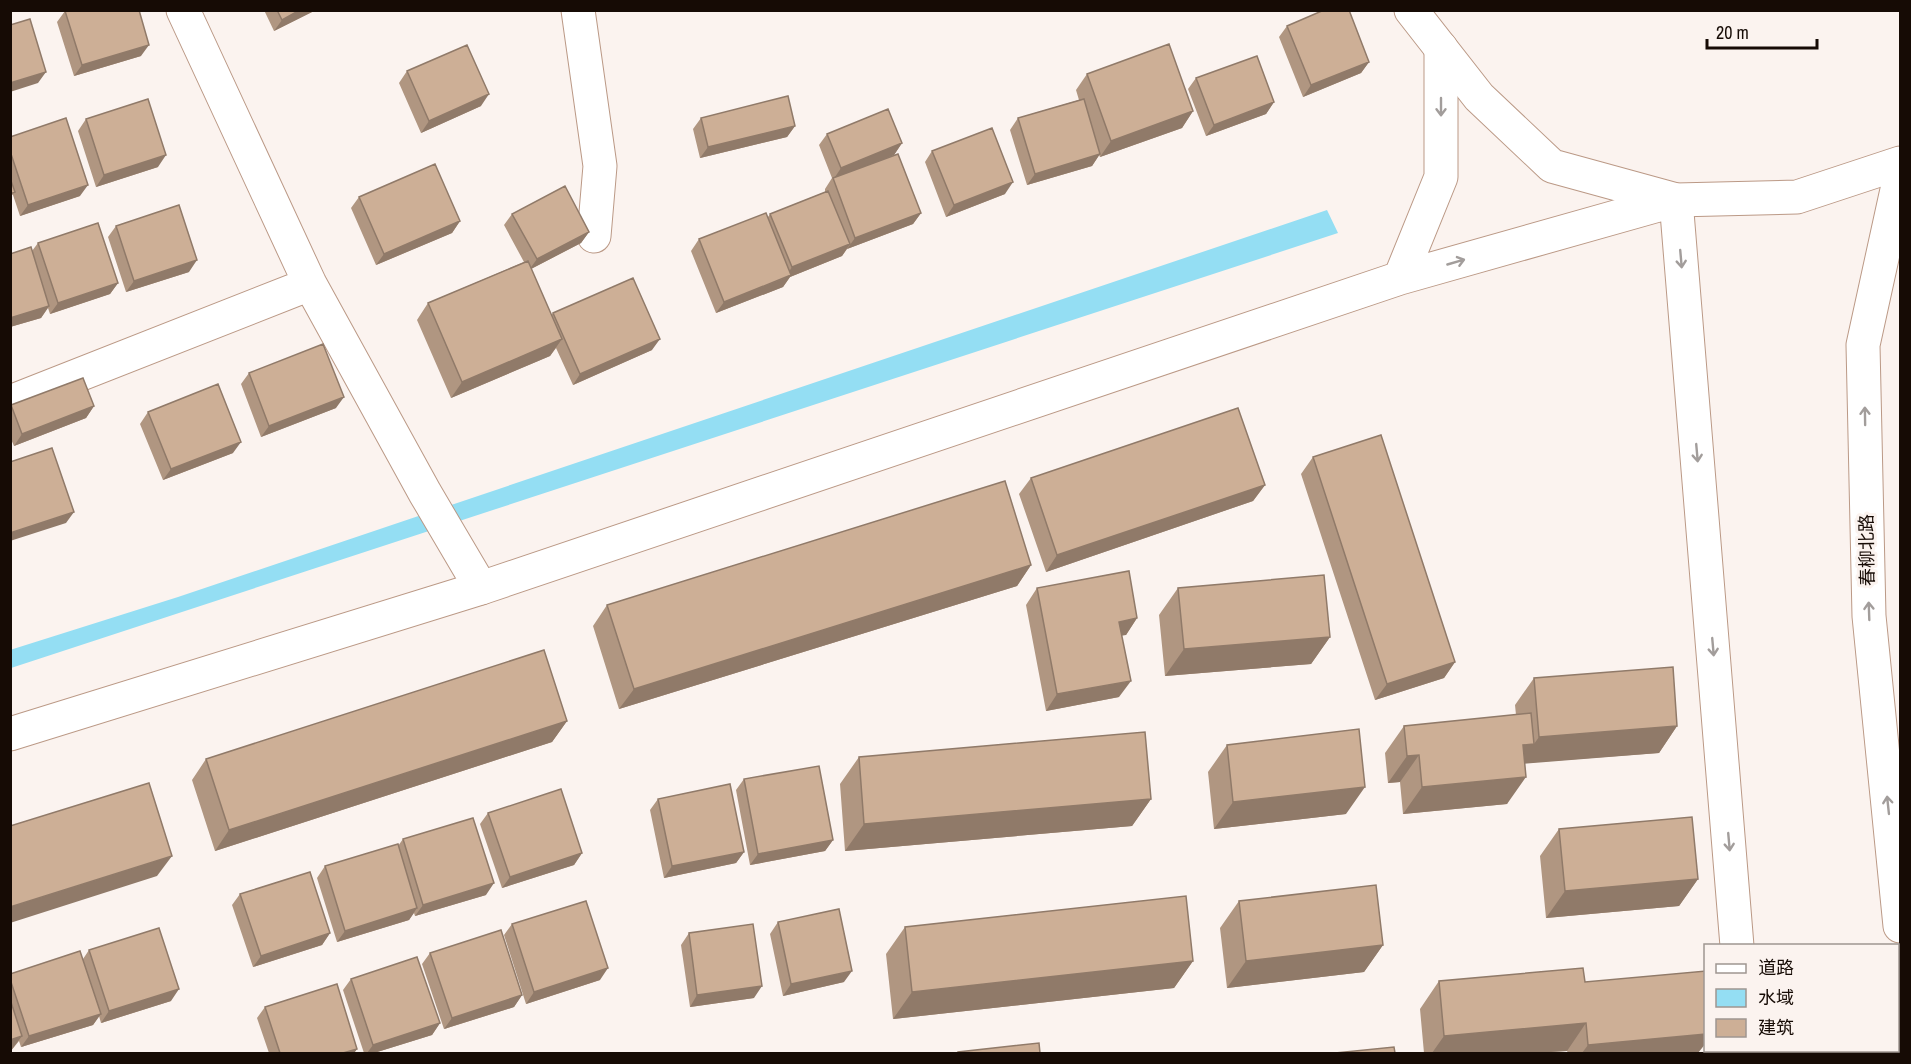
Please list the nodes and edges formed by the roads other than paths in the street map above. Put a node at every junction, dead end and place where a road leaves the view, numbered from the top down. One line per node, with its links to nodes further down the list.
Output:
1 (183, 10): 10 (street)
2 (578, 10): 8 (street)
3 (1411, 10): 4 (street)
4 (1441, 48): 7 (street); 9 (street, one-way to 9)
5 (1900, 164): 7 (street)
6 (1900, 176): 14 (street, 春柳北路, one-way to 6)
7 (1676, 200): 9 (street, one-way to 7); 15 (street, one-way to 15)
8 (594, 236)
9 (1400, 278): 12 (street)
10 (310, 284): 11 (street); 12 (street)
11 (10, 402)
12 (475, 577): 13 (street)
13 (10, 734)
14 (1900, 926)
15 (1737, 944)

